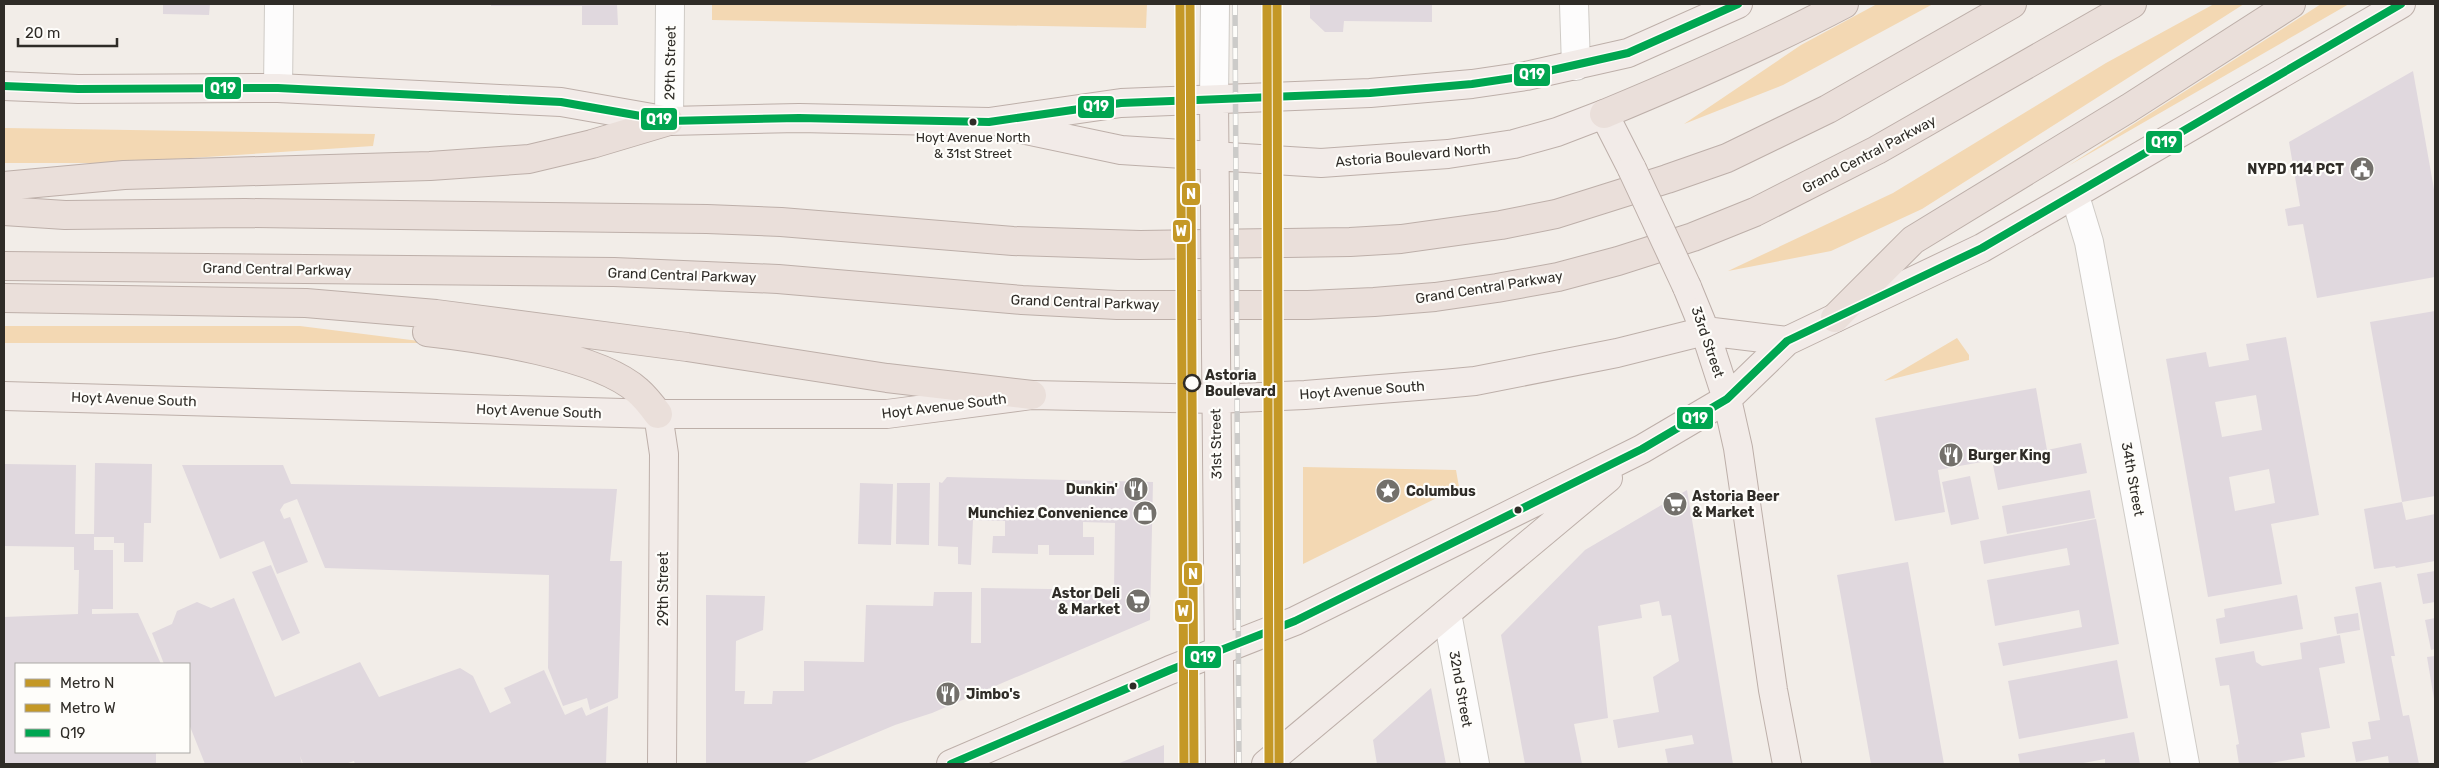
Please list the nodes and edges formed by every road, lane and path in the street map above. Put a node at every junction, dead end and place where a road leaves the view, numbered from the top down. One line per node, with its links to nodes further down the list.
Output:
1 (279, 4): 13 (street)
2 (670, 4): 16 (street, 29th Street)
3 (1216, 4): 14 (street, 31st Street)
4 (1574, 4): 11 (street)
5 (1738, 4): 11 (main road)
6 (1844, 4): 15 (highway)
7 (2012, 4): 21 (highway)
8 (2132, 4): 22 (highway, Grand Central Parkway)
9 (2291, 4): 25 (highway)
10 (2401, 4): 20 (main road)
11 (1576, 66): 14 (main road)
12 (4, 86): 13 (main road)
13 (278, 88): 16 (main road)
14 (1214, 100): 17 (main road); 18 (main road, 31st Street)
15 (1604, 114): 18 (main road, Astoria Boulevard North); 26 (main road, 33rd Street, bridge)
16 (669, 121): 17 (main road); 19 (highway)
17 (989, 122): 18 (main road, Astoria Boulevard North)
18 (1216, 157): 30 (main road, 31st Street, bridge)
19 (4, 186)
20 (2075, 196): 25 (main road); 42 (street, 34th Street)
21 (4, 212)
22 (4, 266)
23 (4, 298): 28 (highway)
24 (4, 316): 32 (highway)
25 (1835, 318): 27 (main road)
26 (1705, 331): 27 (main road, Hoyt Avenue South); 30 (main road, Hoyt Avenue South); 31 (main road, 33rd Street)
27 (1787, 341): 31 (main road)
28 (1032, 395): 30 (main road, Hoyt Avenue South); 32 (main road, Hoyt Avenue South)
29 (4, 396): 32 (main road, Hoyt Avenue South)
30 (1216, 399): 35 (main road, 31st Street)
31 (1727, 399): 33 (main road); 41 (main road, 33rd Street)
32 (658, 414): 36 (main road, 29th Street)
33 (1642, 449): 34 (main road); 35 (main road)
34 (1447, 613): 39 (main road); 40 (street, 32nd Street)
35 (1218, 650): 37 (main road); 38 (main road, 31st Street)
36 (662, 764)
37 (951, 764)
38 (1220, 764)
39 (1266, 764)
40 (1475, 764)
41 (1787, 764)
42 (2185, 764)

